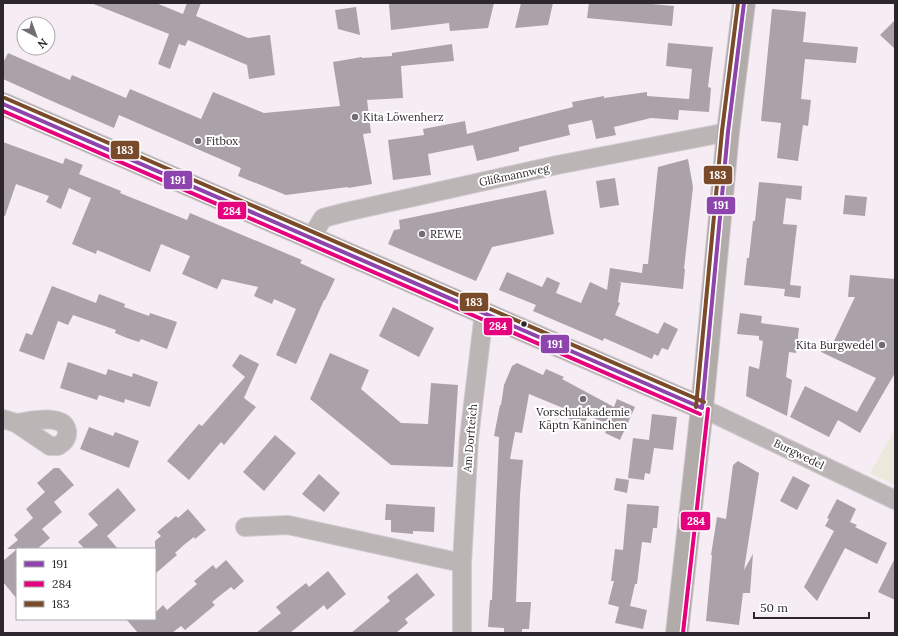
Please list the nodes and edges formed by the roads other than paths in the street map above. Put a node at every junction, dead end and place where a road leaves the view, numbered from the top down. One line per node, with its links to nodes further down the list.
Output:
1 (744, 3): 3 (street)
2 (3, 104): 4 (street)
3 (728, 132): 4 (street, Glißmannweg); 6 (street)
4 (311, 238): 5 (street)
5 (484, 313): 6 (street); 9 (street, Am Dorfteich)
6 (702, 408): 7 (street, Burgwedel); 11 (street)
7 (895, 500)
8 (245, 527): 9 (street)
9 (462, 563): 10 (street, Am Dorfteich)
10 (462, 633)
11 (677, 633)

